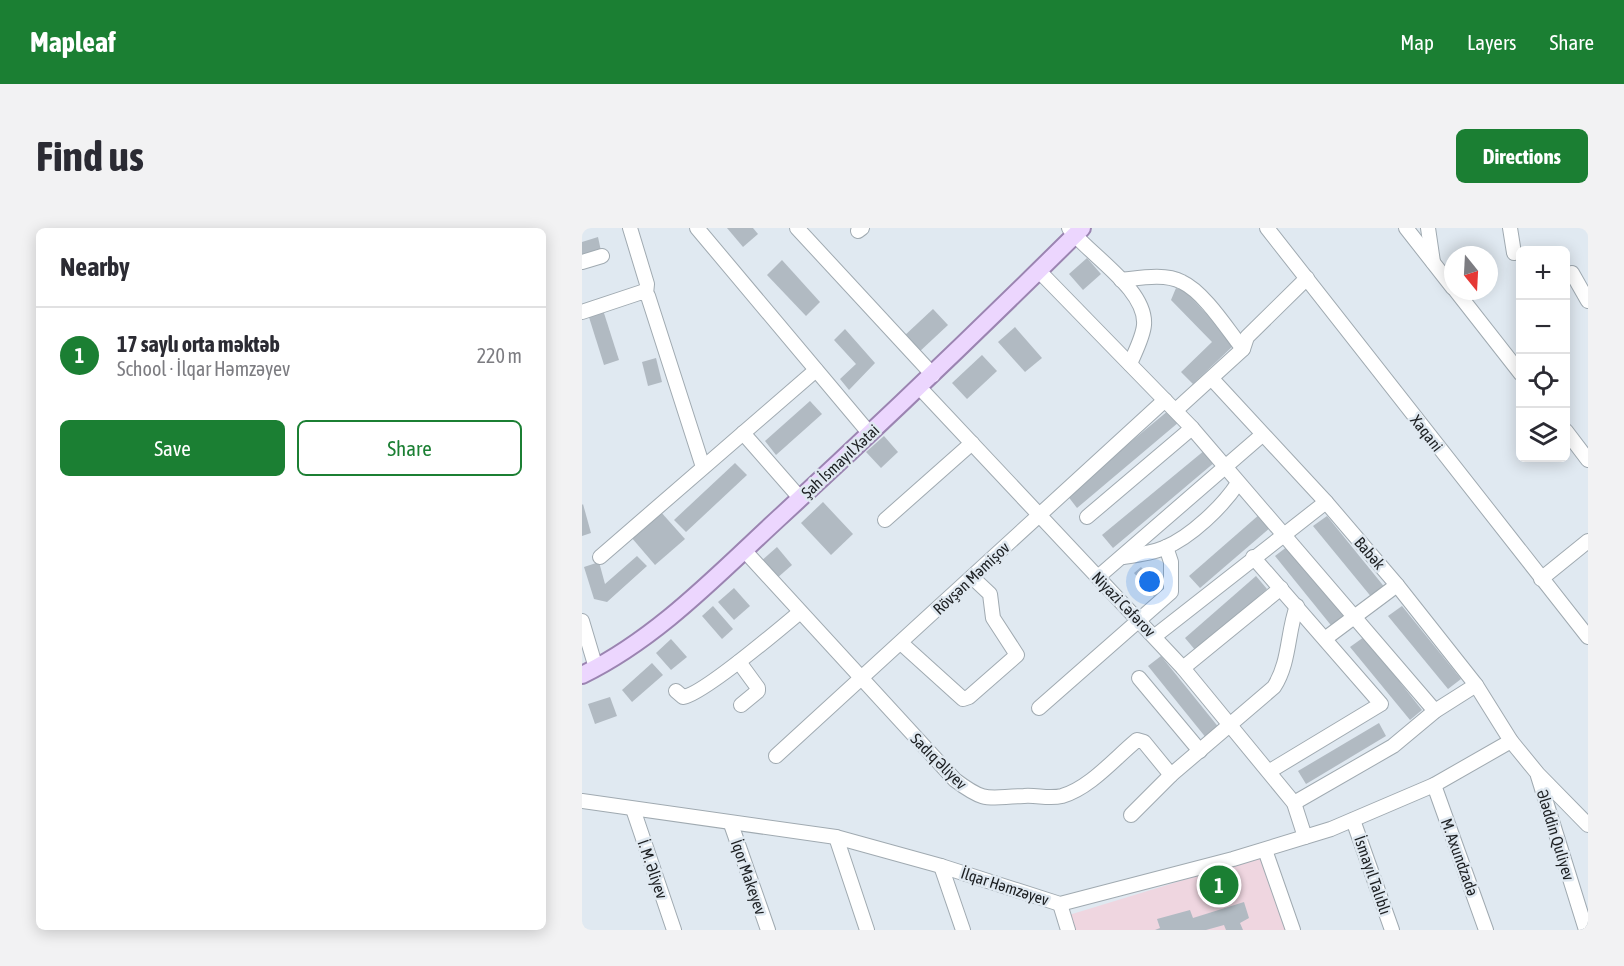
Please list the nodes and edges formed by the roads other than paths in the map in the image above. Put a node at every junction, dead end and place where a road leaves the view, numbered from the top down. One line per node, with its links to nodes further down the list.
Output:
1 (630, 228): 18 (street)
2 (697, 228): 25 (street)
3 (796, 228): 26 (street)
4 (1266, 228): 16 (street, Xaqani)
5 (1406, 228): 12 (street)
6 (1428, 228): 12 (street)
7 (1510, 228): 9 (street)
8 (1075, 230): 13 (main road, Şah İsmayıl Xətai); 17 (street)
9 (1514, 253)
10 (602, 256): 11 (street)
11 (582, 262)
12 (1433, 262): 15 (street)
13 (1039, 271): 23 (street); 26 (main road, Şah İsmayıl Xətai)
14 (1572, 273): 20 (street)
15 (1444, 276)
16 (1307, 278): 22 (street); 55 (street, Xaqani)
17 (1121, 280): 22 (street); 23 (street)
18 (646, 294): 21 (street); 38 (street)
19 (1463, 300): 24 (street)
20 (1588, 301)
21 (582, 312)
22 (1243, 349): 27 (street)
23 (1130, 364): 29 (street)
24 (1516, 368)
25 (816, 370): 32 (street); 33 (street)
26 (933, 375): 28 (main road, Şah İsmayıl Xətai)
27 (1213, 380): 30 (street); 34 (street, Babək)
28 (920, 388): 33 (main road, Şah İsmayıl Xətai); 36 (street, Niyazi Cəfərov)
29 (1165, 400): 30 (street); 43 (street, Rövşən Məmişov)
30 (1176, 410): 31 (street)
31 (1192, 428): 39 (street); 44 (street)
32 (743, 433): 38 (street); 41 (street)
33 (870, 434): 41 (main road, Şah İsmayıl Xətai)
34 (1262, 435): 39 (street); 42 (street, Babək)
35 (1570, 436): 37 (street)
36 (972, 443): 43 (street, Niyazi Cəfərov); 45 (street)
37 (1588, 460)
38 (703, 467): 50 (street)
39 (1225, 467): 40 (street); 52 (street)
40 (1238, 483): 46 (street); 48 (street)
41 (800, 498): 49 (main road, Şah İsmayıl Xətai)
42 (1326, 502): 46 (street); 56 (street, Babək)
43 (1040, 514): 53 (street, Rövşən Məmişov); 54 (street, Niyazi Cəfərov)
44 (1087, 517)
45 (885, 520)
46 (1285, 535): 51 (street); 60 (street)
47 (1588, 541): 55 (street)
48 (1166, 547): 52 (street); 61 (street)
49 (744, 550): 59 (street, Sadıq Əliyev); 69 (main road, Şah İsmayıl Xətai)
50 (600, 557)
51 (1253, 557): 57 (street); 63 (street)
52 (1120, 558): 54 (street)
53 (972, 577): 66 (street, Rövşən Məmişov); 66 (street)
54 (1098, 577): 61 (street, Niyazi Cəfərov)
55 (1540, 579): 64 (street, Xaqani)
56 (1397, 585): 60 (street); 72 (street, Babək)
57 (1281, 588): 58 (street); 68 (street)
58 (1298, 606): 65 (street); 77 (street)
59 (800, 612): 67 (street); 71 (street, Sadıq Əliyev)
60 (1355, 616): 65 (street); 76 (street)
61 (1139, 620): 63 (street, Niyazi Cəfərov); 75 (street)
62 (582, 621): 69 (street)
63 (1155, 636): 68 (street, Niyazi Cəfərov)
64 (1588, 637)
65 (1326, 638): 81 (street)
66 (901, 643): 71 (street, Rövşən Məmişov)
67 (739, 662): 73 (street); 74 (street)
68 (1183, 668): 77 (street, Niyazi Cəfərov)
69 (589, 672)
70 (1139, 678): 79 (street)
71 (861, 680): 80 (street, Rövşən Məmişov); 83 (street, Sadıq Əliyev)
72 (1476, 685): 76 (street); 78 (street, Babək)
73 (676, 691)
74 (741, 705)
75 (1039, 708)
76 (1435, 711): 86 (street)
77 (1230, 725): 79 (street); 81 (street, Niyazi Cəfərov)
78 (1511, 741): 82 (street, Babək); 84 (street, İlqar Həmzəyev)
79 (1200, 750): 83 (street)
80 (776, 756)
81 (1270, 771): 86 (street, Niyazi Cəfərov)
82 (1538, 774): 91 (street, Babək); 105 (street, Ələddin Quliyev)
83 (1171, 775): 88 (street)
84 (1434, 785): 89 (street, İlqar Həmzəyev); 104 (street, M. Axundzadə)
85 (582, 801): 87 (street, İlqar Həmzəyev)
86 (1294, 803): 93 (street, Niyazi Cəfərov)
87 (633, 809): 90 (street, İlqar Həmzəyev); 97 (street, İ. M. Əliyev)
88 (1131, 815)
89 (1353, 820): 93 (street, İlqar Həmzəyev); 103 (street, İsmayıl Talıblı)
90 (731, 824): 92 (street, İlqar Həmzəyev); 98 (street, İqor Makeyev)
91 (1588, 825)
92 (836, 837): 95 (street, İlqar Həmzəyev); 99 (street)
93 (1305, 837): 94 (street, İlqar Həmzəyev)
94 (1265, 850): 96 (street, İlqar Həmzəyev); 102 (street)
95 (940, 866): 96 (street, İlqar Həmzəyev); 100 (street)
96 (1060, 904): 101 (street)
97 (674, 930)
98 (768, 930)
99 (867, 930)
100 (963, 930)
101 (1068, 930)
102 (1293, 930)
103 (1392, 930)
104 (1486, 930)
105 (1586, 930)

